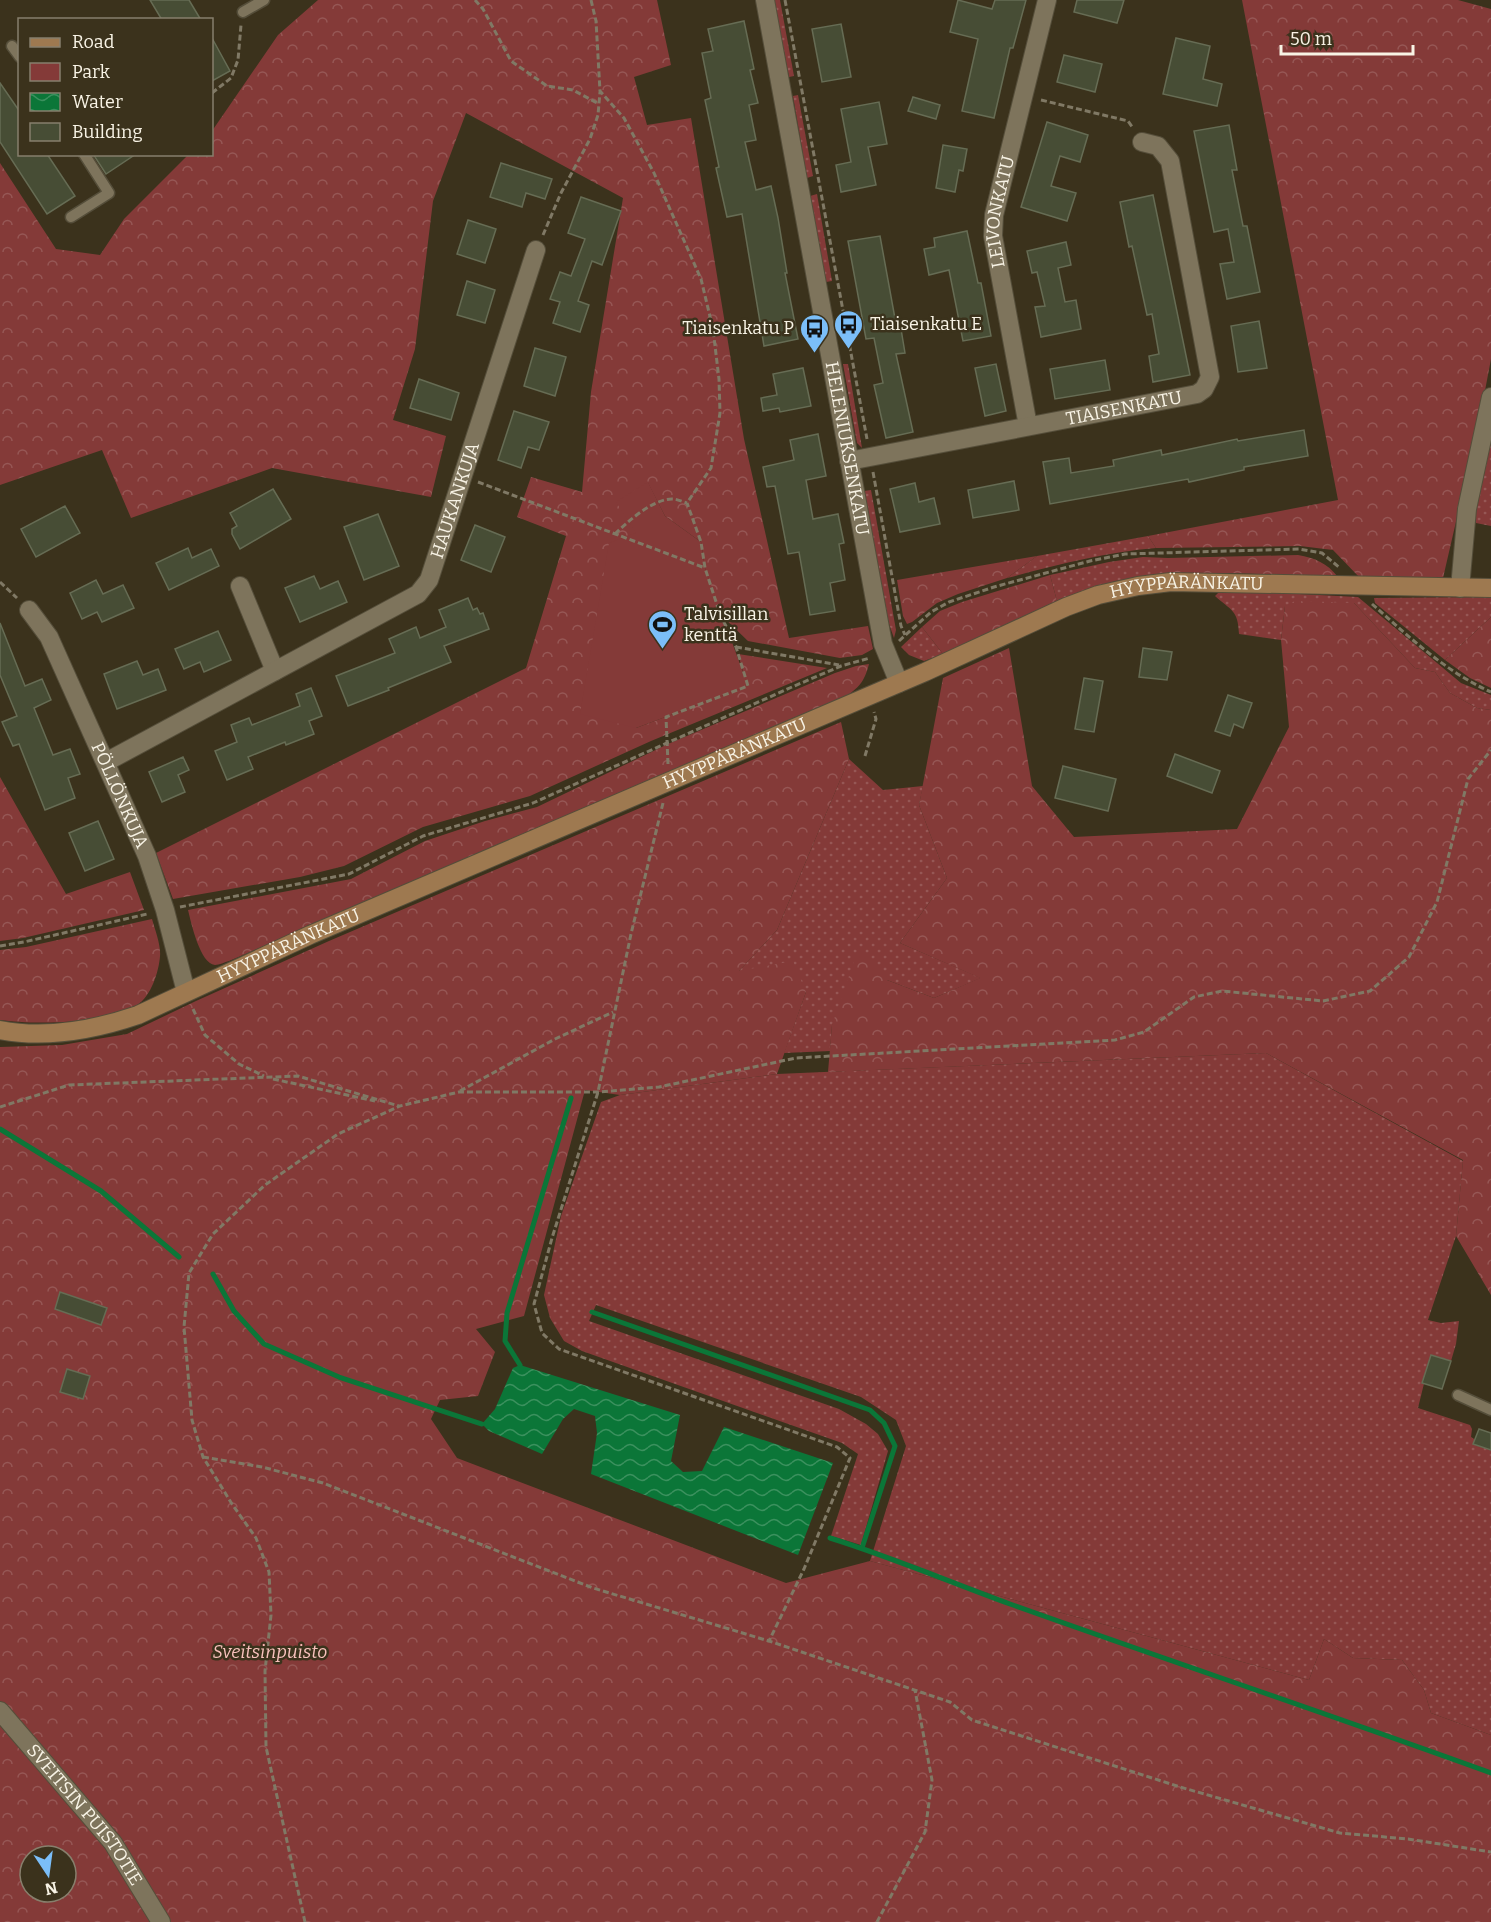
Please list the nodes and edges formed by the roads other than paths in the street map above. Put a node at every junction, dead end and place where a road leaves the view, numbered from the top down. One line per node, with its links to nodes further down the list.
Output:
1 (264, 0): 4 (lane)
2 (765, 0): 13 (street, HELENIUKSENKATU)
3 (1047, 0): 12 (street, LEIVONKATU)
4 (243, 12)
5 (12, 46): 6 (lane)
6 (18, 54)
7 (1142, 142): 12 (street, TIAISENKATU)
8 (85, 156): 9 (lane)
9 (70, 217)
10 (536, 250): 18 (street, HAUKANKUJA)
11 (1491, 397): 15 (street)
12 (1028, 426): 13 (street, TIAISENKATU)
13 (849, 461): 19 (street, HELENIUKSENKATU)
14 (240, 586): 18 (street)
15 (1460, 588): 16 (street, HYYPPÄRÄNKATU); 19 (street, HYYPPÄRÄNKATU)
16 (1491, 588)
17 (29, 609): 20 (street, PÖLLÖNKUJA)
18 (275, 671): 20 (street, HAUKANKUJA)
19 (899, 683): 21 (street, HYYPPÄRÄNKATU)
20 (106, 762): 21 (street, PÖLLÖNKUJA)
21 (186, 993): 22 (street, HYYPPÄRÄNKATU)
22 (0, 1030)
23 (1458, 1395): 24 (lane)
24 (1491, 1410)
25 (0, 1711): 26 (street, SVEITSIN PUISTOTIE)
26 (161, 1922)

